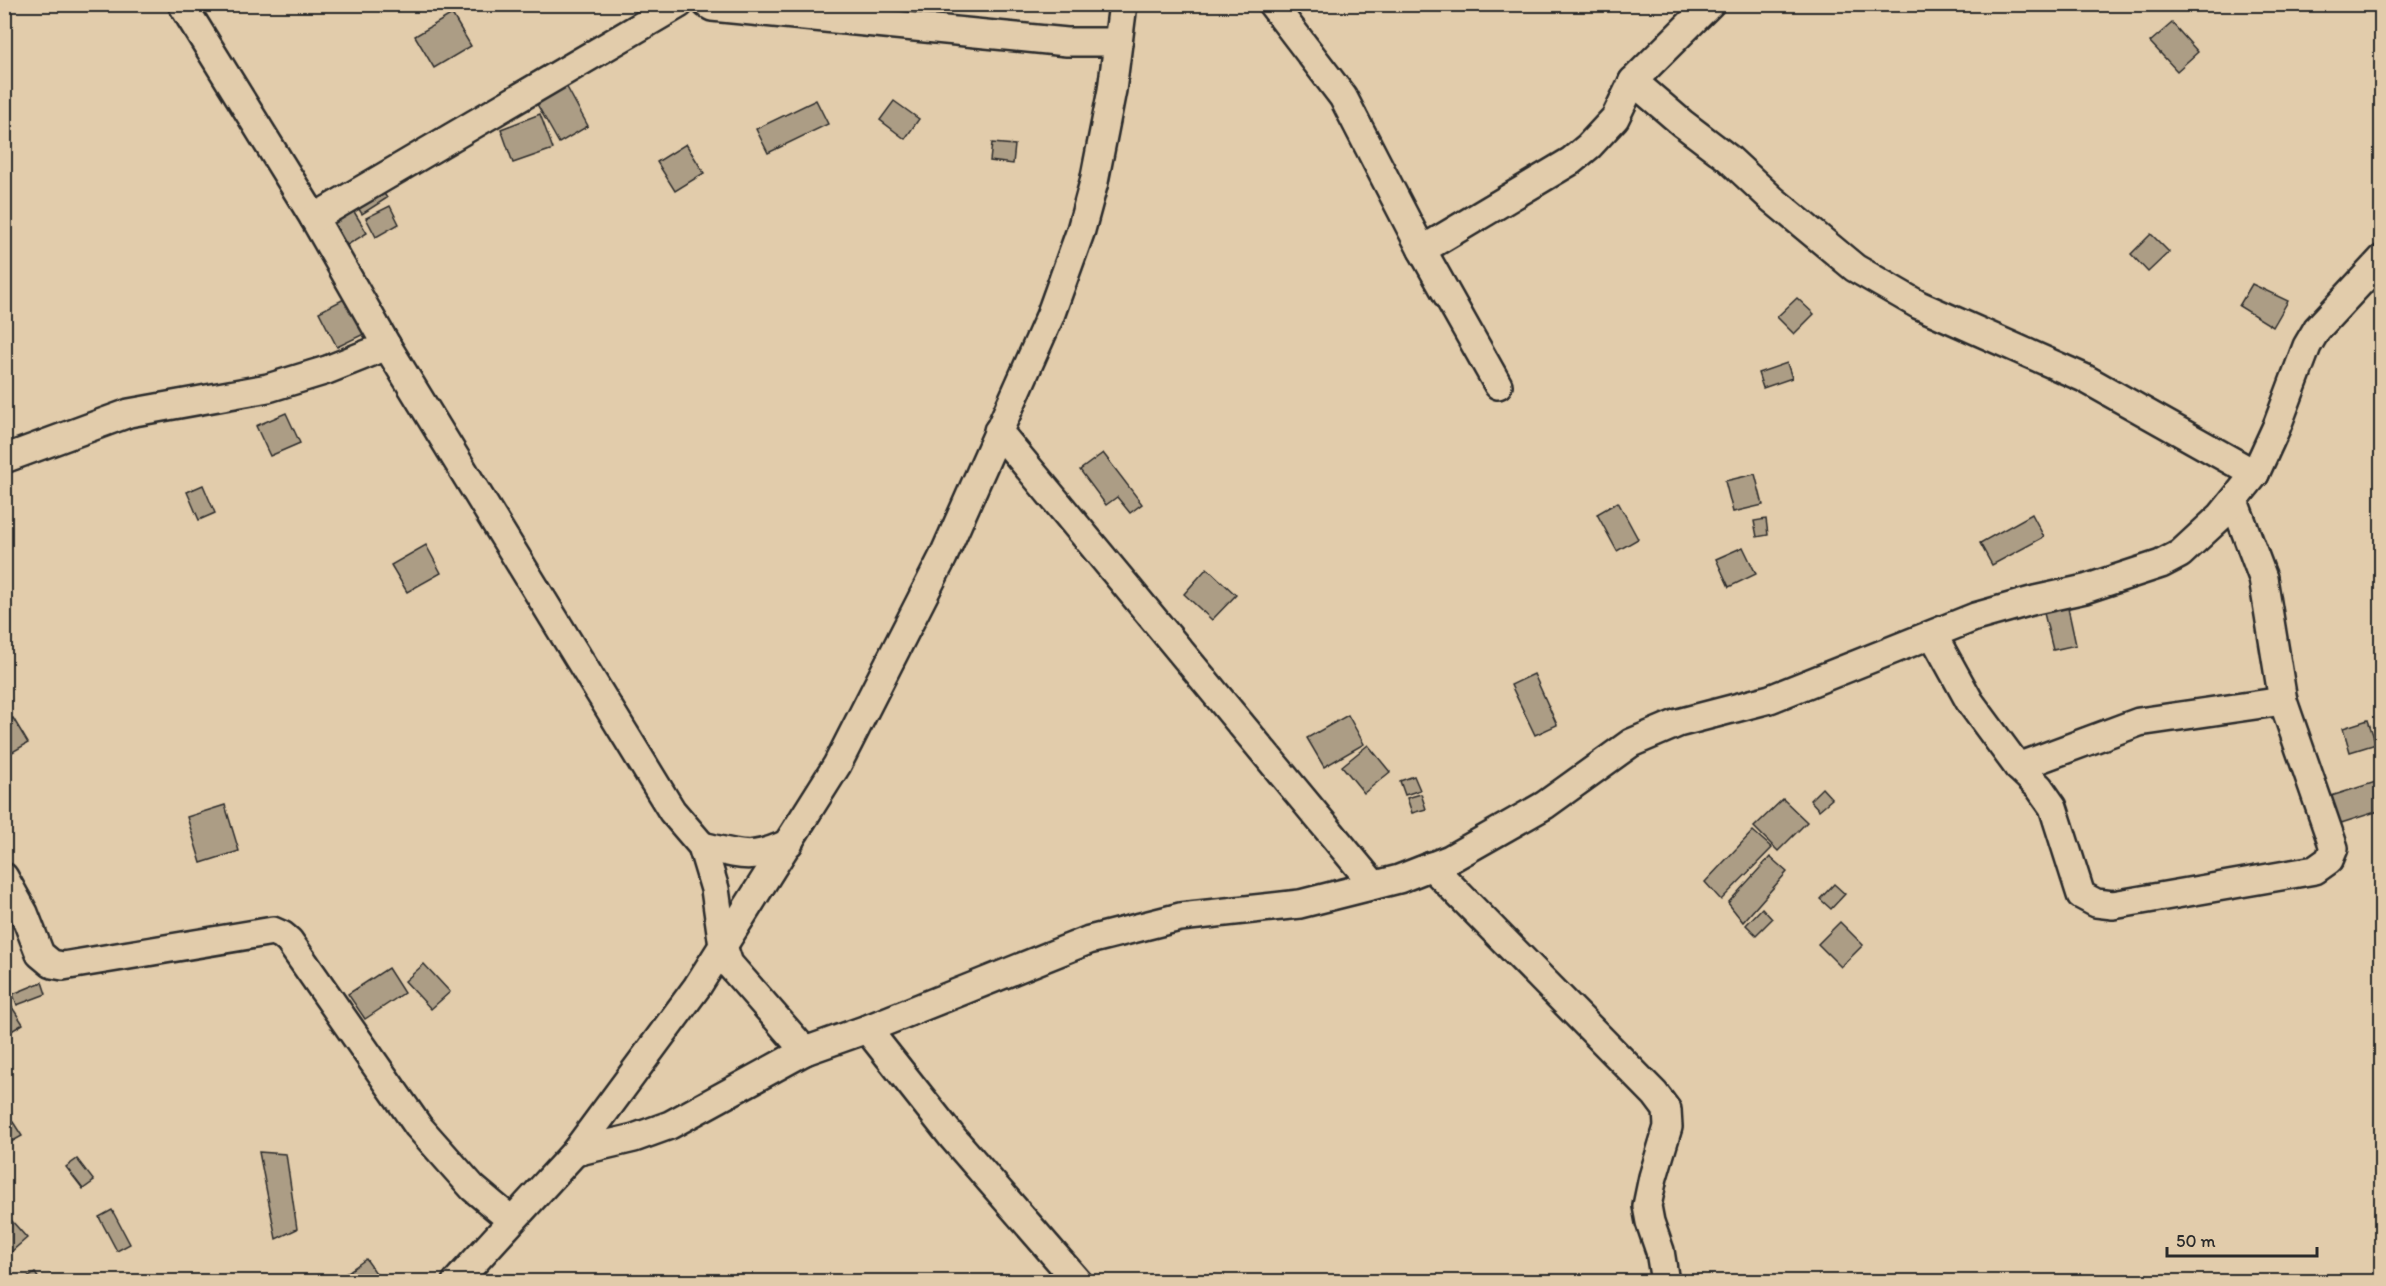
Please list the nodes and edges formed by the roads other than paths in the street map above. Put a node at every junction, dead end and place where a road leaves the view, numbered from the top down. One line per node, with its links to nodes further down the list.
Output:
1 (182, 4): 9 (street)
2 (679, 4): 9 (street)
3 (707, 4): 7 (street)
4 (1123, 4): 7 (street)
5 (1272, 4): 10 (street)
6 (1710, 4): 8 (street)
7 (1118, 42): 14 (street)
8 (1633, 81): 10 (street); 16 (street)
9 (314, 218): 12 (street)
10 (1422, 250): 13 (street)
11 (2382, 259): 16 (street)
12 (387, 346): 15 (street); 22 (street)
13 (1498, 386)
14 (998, 431): 21 (street); 25 (street)
15 (4, 459)
16 (2255, 474): 17 (street)
17 (2234, 501): 18 (street); 19 (street)
18 (1933, 635): 20 (street); 23 (street)
19 (2283, 701): 20 (street); 20 (street)
20 (2018, 767)
21 (789, 843): 22 (street); 26 (street)
22 (702, 846): 26 (street)
23 (1431, 866): 25 (street); 33 (street)
24 (4, 877): 30 (street)
25 (1374, 885): 27 (street)
26 (723, 946): 28 (street); 29 (street)
27 (867, 1029): 28 (street); 32 (street)
28 (805, 1051): 29 (street)
29 (575, 1152): 30 (street)
30 (511, 1220): 31 (street)
31 (456, 1281)
32 (1077, 1281)
33 (1665, 1281)

